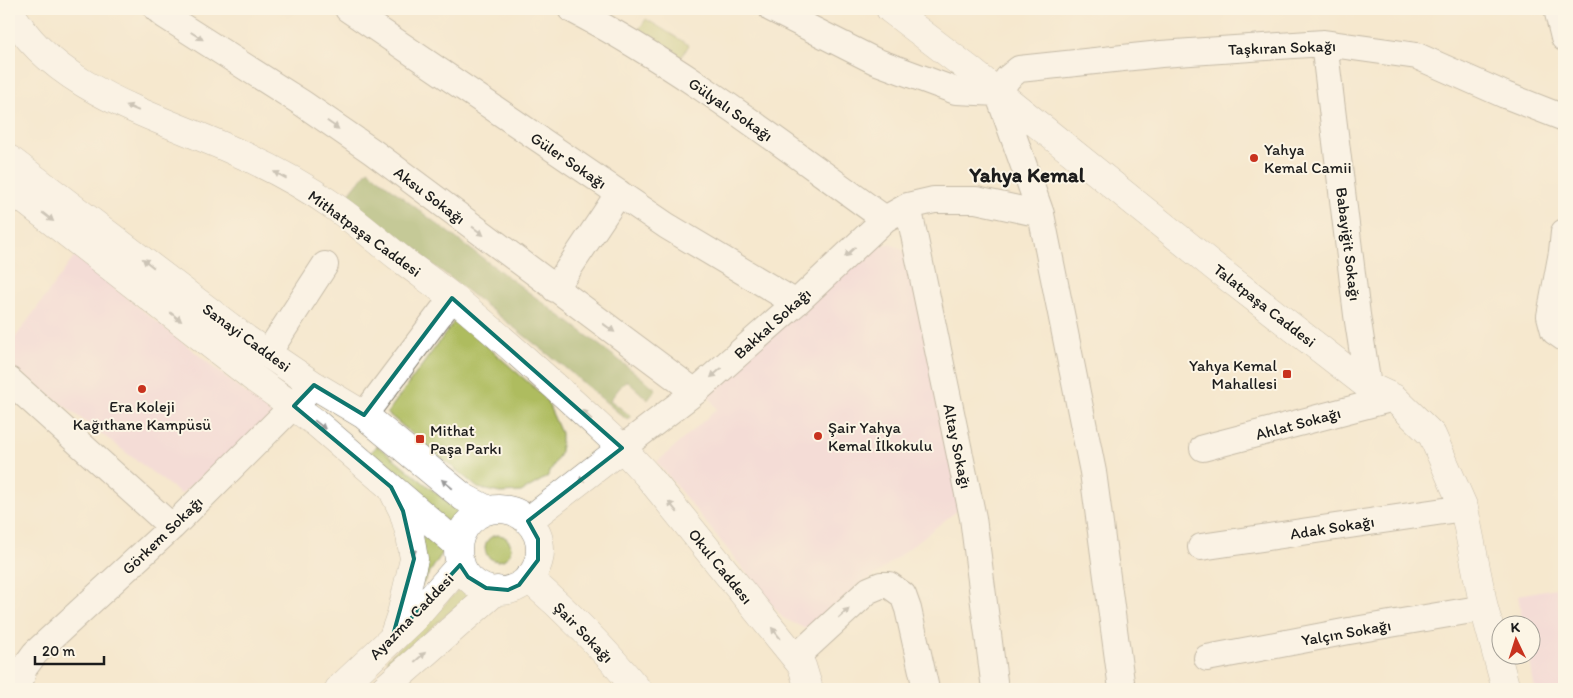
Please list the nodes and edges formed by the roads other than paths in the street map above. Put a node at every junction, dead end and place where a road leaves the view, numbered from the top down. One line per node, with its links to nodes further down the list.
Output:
1 (9, 9): 19 (main road, Mithatpaşa Caddesi, one-way to 1)
2 (157, 9): 18 (street, Aksu Sokağı, one-way to 18)
3 (348, 9): 12 (street, Güler Sokağı)
4 (571, 9): 15 (street, Gülyalı Sokağı)
5 (772, 9): 8 (street)
6 (890, 9): 8 (main road, Talatpaşa Caddesi)
7 (1324, 43): 8 (street, Taşkıran Sokağı); 9 (street, Taşkıran Sokağı); 25 (street, Babayiğit Sokağı)
8 (998, 93): 14 (street); 25 (main road, Talatpaşa Caddesi)
9 (1564, 118)
10 (9, 158): 22 (main road, Sanayi Caddesi, one-way to 10)
11 (9, 188): 28 (main road, Sanayi Caddesi, one-way to 28)
12 (619, 194): 18 (street); 20 (street, Güler Sokağı)
13 (908, 206): 14 (street, Bakkal Sokağı); 15 (street, Bakkal Sokağı); 51 (street, Altay Sokağı)
14 (1040, 214): 52 (street)
15 (885, 219): 20 (street, Bakkal Sokağı, one-way to 20)
16 (1564, 232): 21 (street)
17 (325, 265): 22 (street)
18 (555, 289): 26 (street, Aksu Sokağı, one-way to 26)
19 (452, 298): 29 (street); 30 (main road, Mithatpaşa Caddesi, one-way to 19)
20 (796, 303): 26 (street, Bakkal Sokağı, one-way to 26)
21 (1564, 338)
22 (268, 354): 24 (main road, Sanayi Caddesi)
23 (9, 380): 36 (street)
24 (314, 385): 28 (street, Görkem Sokağı); 29 (main road, Sanayi Caddesi)
25 (1368, 386): 27 (main road, Talatpaşa Caddesi)
26 (695, 392): 30 (street, Bakkal Sokağı)
27 (1394, 398): 31 (street, Ahlat Sokağı); 33 (main road, Talatpaşa Caddesi)
28 (294, 406): 32 (main road, Sanayi Caddesi, one-way to 32); 36 (street, Görkem Sokağı)
29 (364, 415): 34 (main road, Sanayi Caddesi, one-way to 29)
30 (622, 448): 35 (main road, Bakkal Sokağı, one-way to 35); 43 (main road, Okul Caddesı, one-way to 30)
31 (1203, 448)
32 (391, 487): 38 (main road, Sanayi Caddesi); 42 (main road, one-way to 42)
33 (1464, 508): 37 (street, Adak Sokağı); 41 (main road, Talatpaşa Caddesi)
34 (488, 510): 35 (main road); 38 (main road)
35 (528, 521): 39 (main road)
36 (172, 527): 45 (street, Görkem Sokağı)
37 (1200, 547)
38 (459, 554): 40 (main road); 42 (main road, Ayazma Caddesi)
39 (528, 578): 40 (main road); 48 (main road, Şair Sokağı)
40 (497, 590): 47 (main road, Ayazma Caddesi, one-way to 40)
41 (1484, 608): 44 (street, Yalçın Sokağı); 53 (main road, Talatpaşa Caddesi)
42 (392, 639): 46 (main road, Ayazma Caddesi)
43 (795, 658): 49 (main road, Okul Caddesı); 50 (street, one-way to 50)
44 (1207, 658)
45 (18, 689)
46 (339, 689)
47 (384, 689)
48 (637, 689)
49 (809, 689)
50 (926, 689)
51 (995, 689)
52 (1122, 689)
53 (1506, 689)

